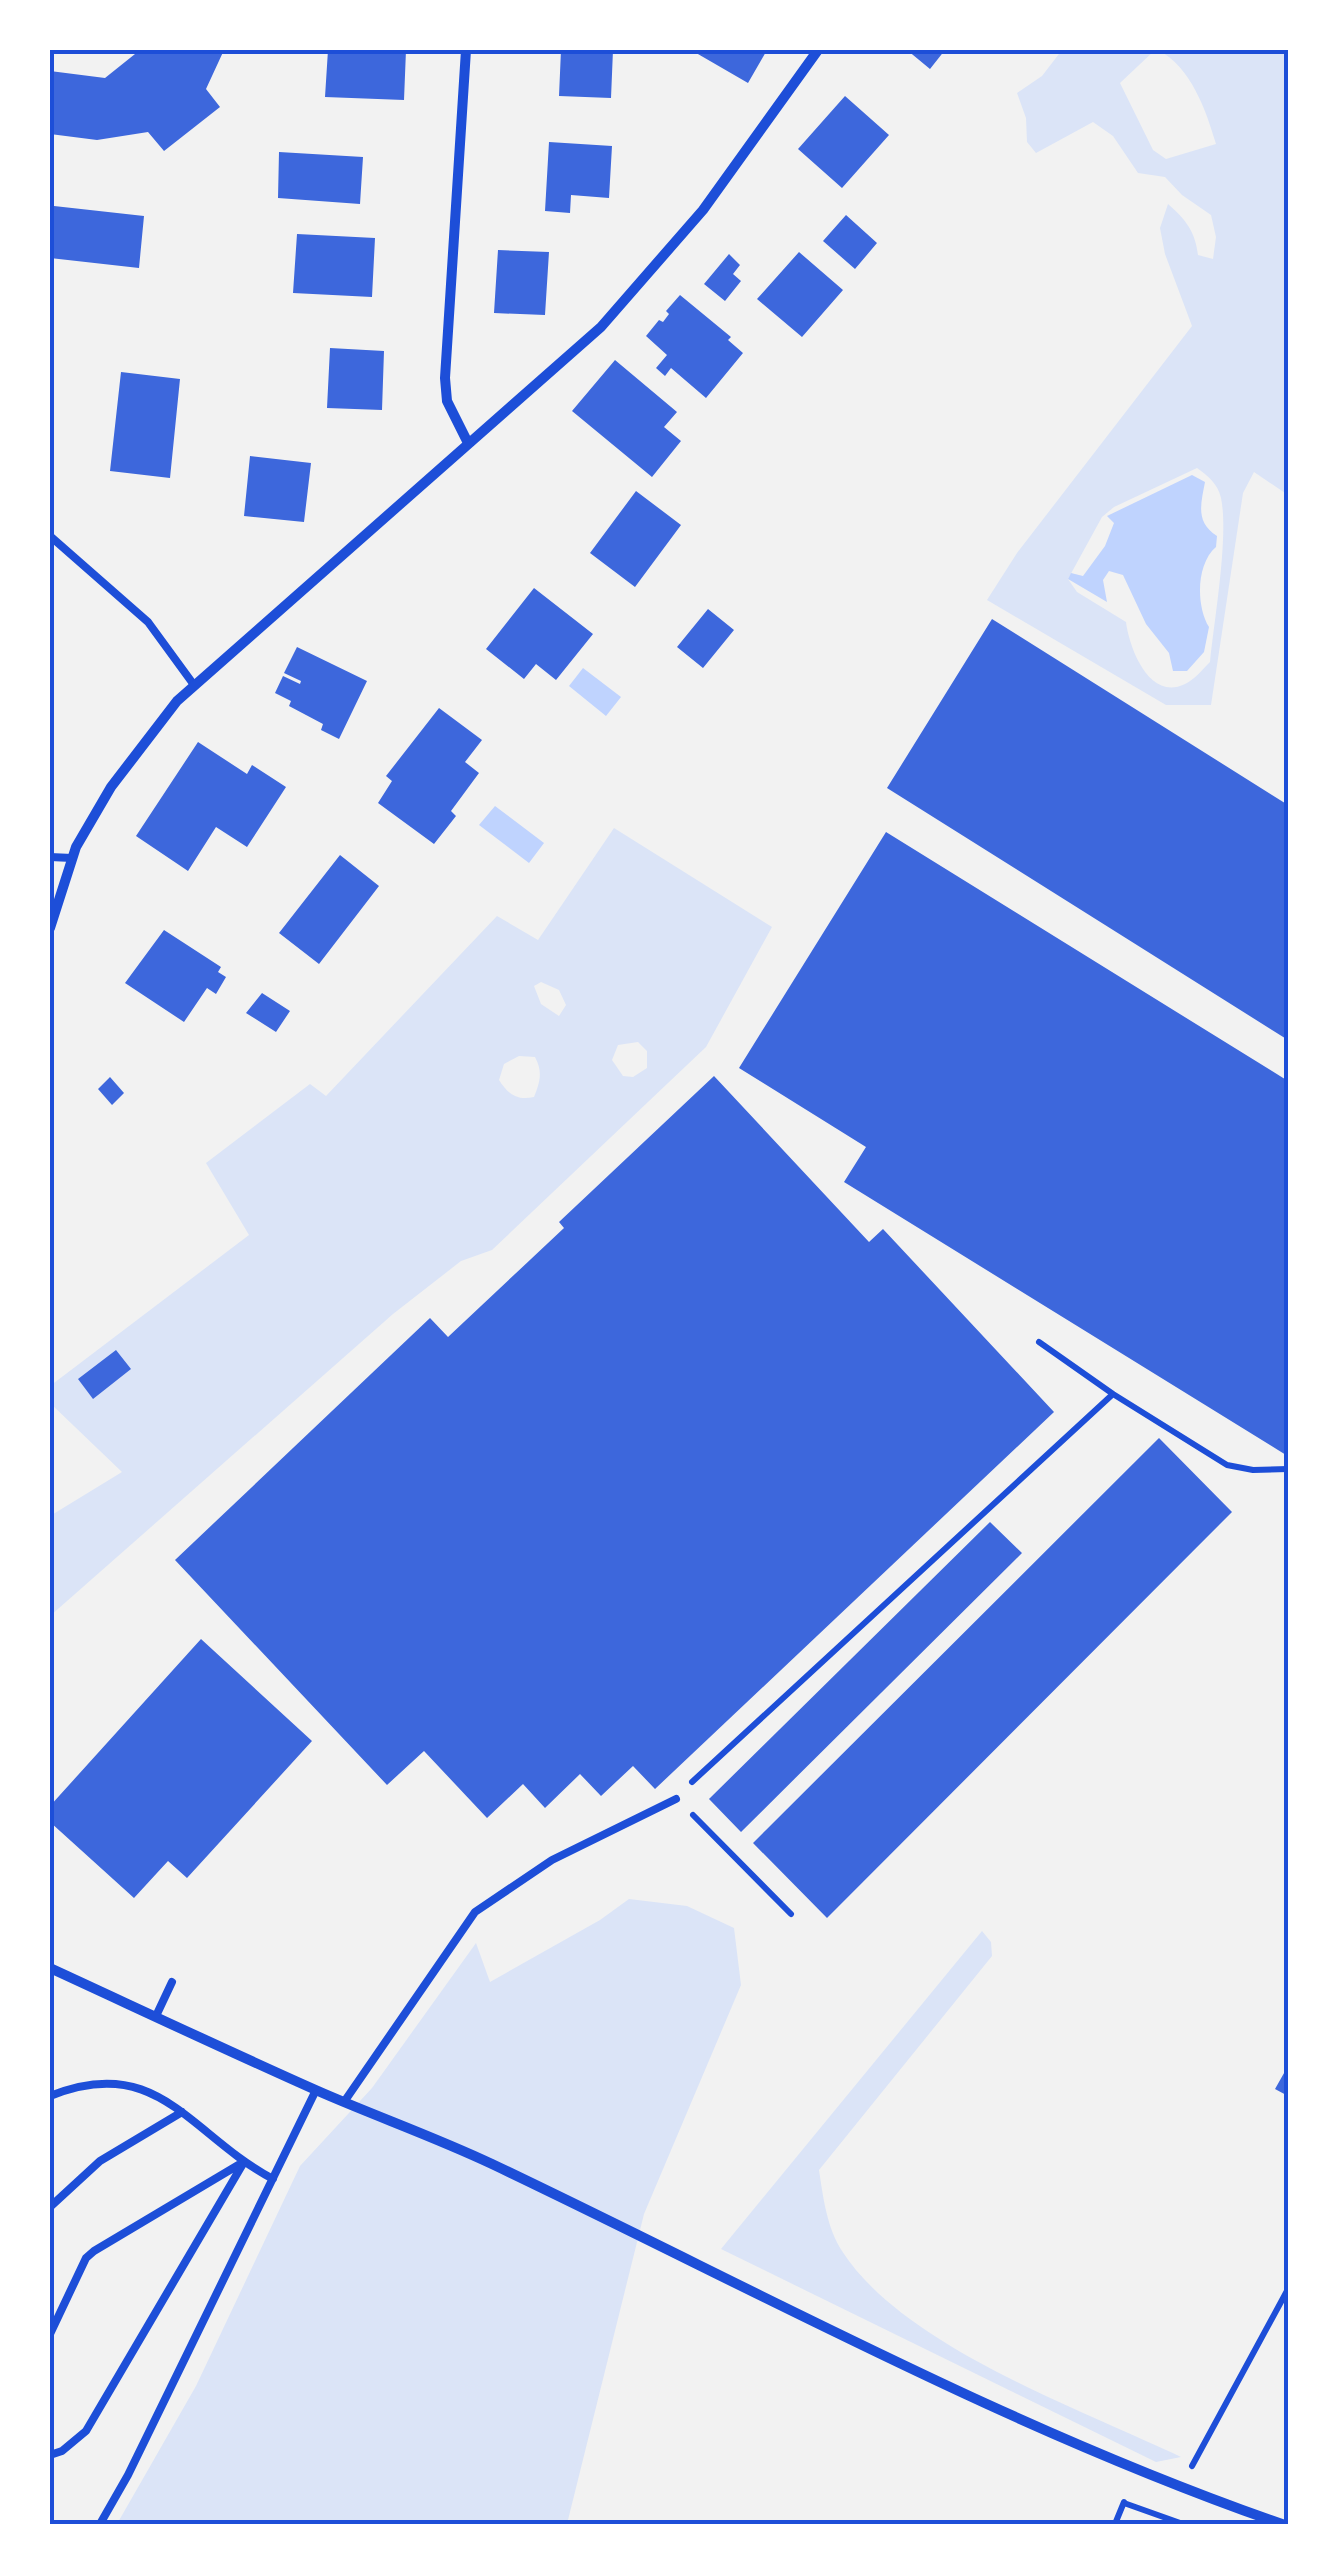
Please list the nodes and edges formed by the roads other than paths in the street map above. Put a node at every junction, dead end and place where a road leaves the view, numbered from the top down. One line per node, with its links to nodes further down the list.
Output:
1 (466, 50): 3 (street)
2 (818, 50): 3 (street)
3 (468, 443): 5 (street)
4 (50, 536): 5 (lane)
5 (194, 685): 7 (street)
6 (50, 857): 7 (lane)
7 (72, 858): 8 (street)
8 (50, 928)
9 (676, 1799): 15 (lane)
10 (50, 1968): 12 (street)
11 (172, 1982): 12 (lane)
12 (156, 2016): 13 (street)
13 (316, 2090): 15 (street); 18 (lane)
14 (50, 2096): 16 (lane)
15 (344, 2102): 23 (street)
16 (182, 2112): 17 (lane); 19 (lane)
17 (244, 2162): 18 (lane); 20 (lane); 21 (lane)
18 (273, 2178): 22 (lane)
19 (50, 2207)
20 (50, 2334)
21 (50, 2455)
22 (100, 2524)
23 (1282, 2524)

